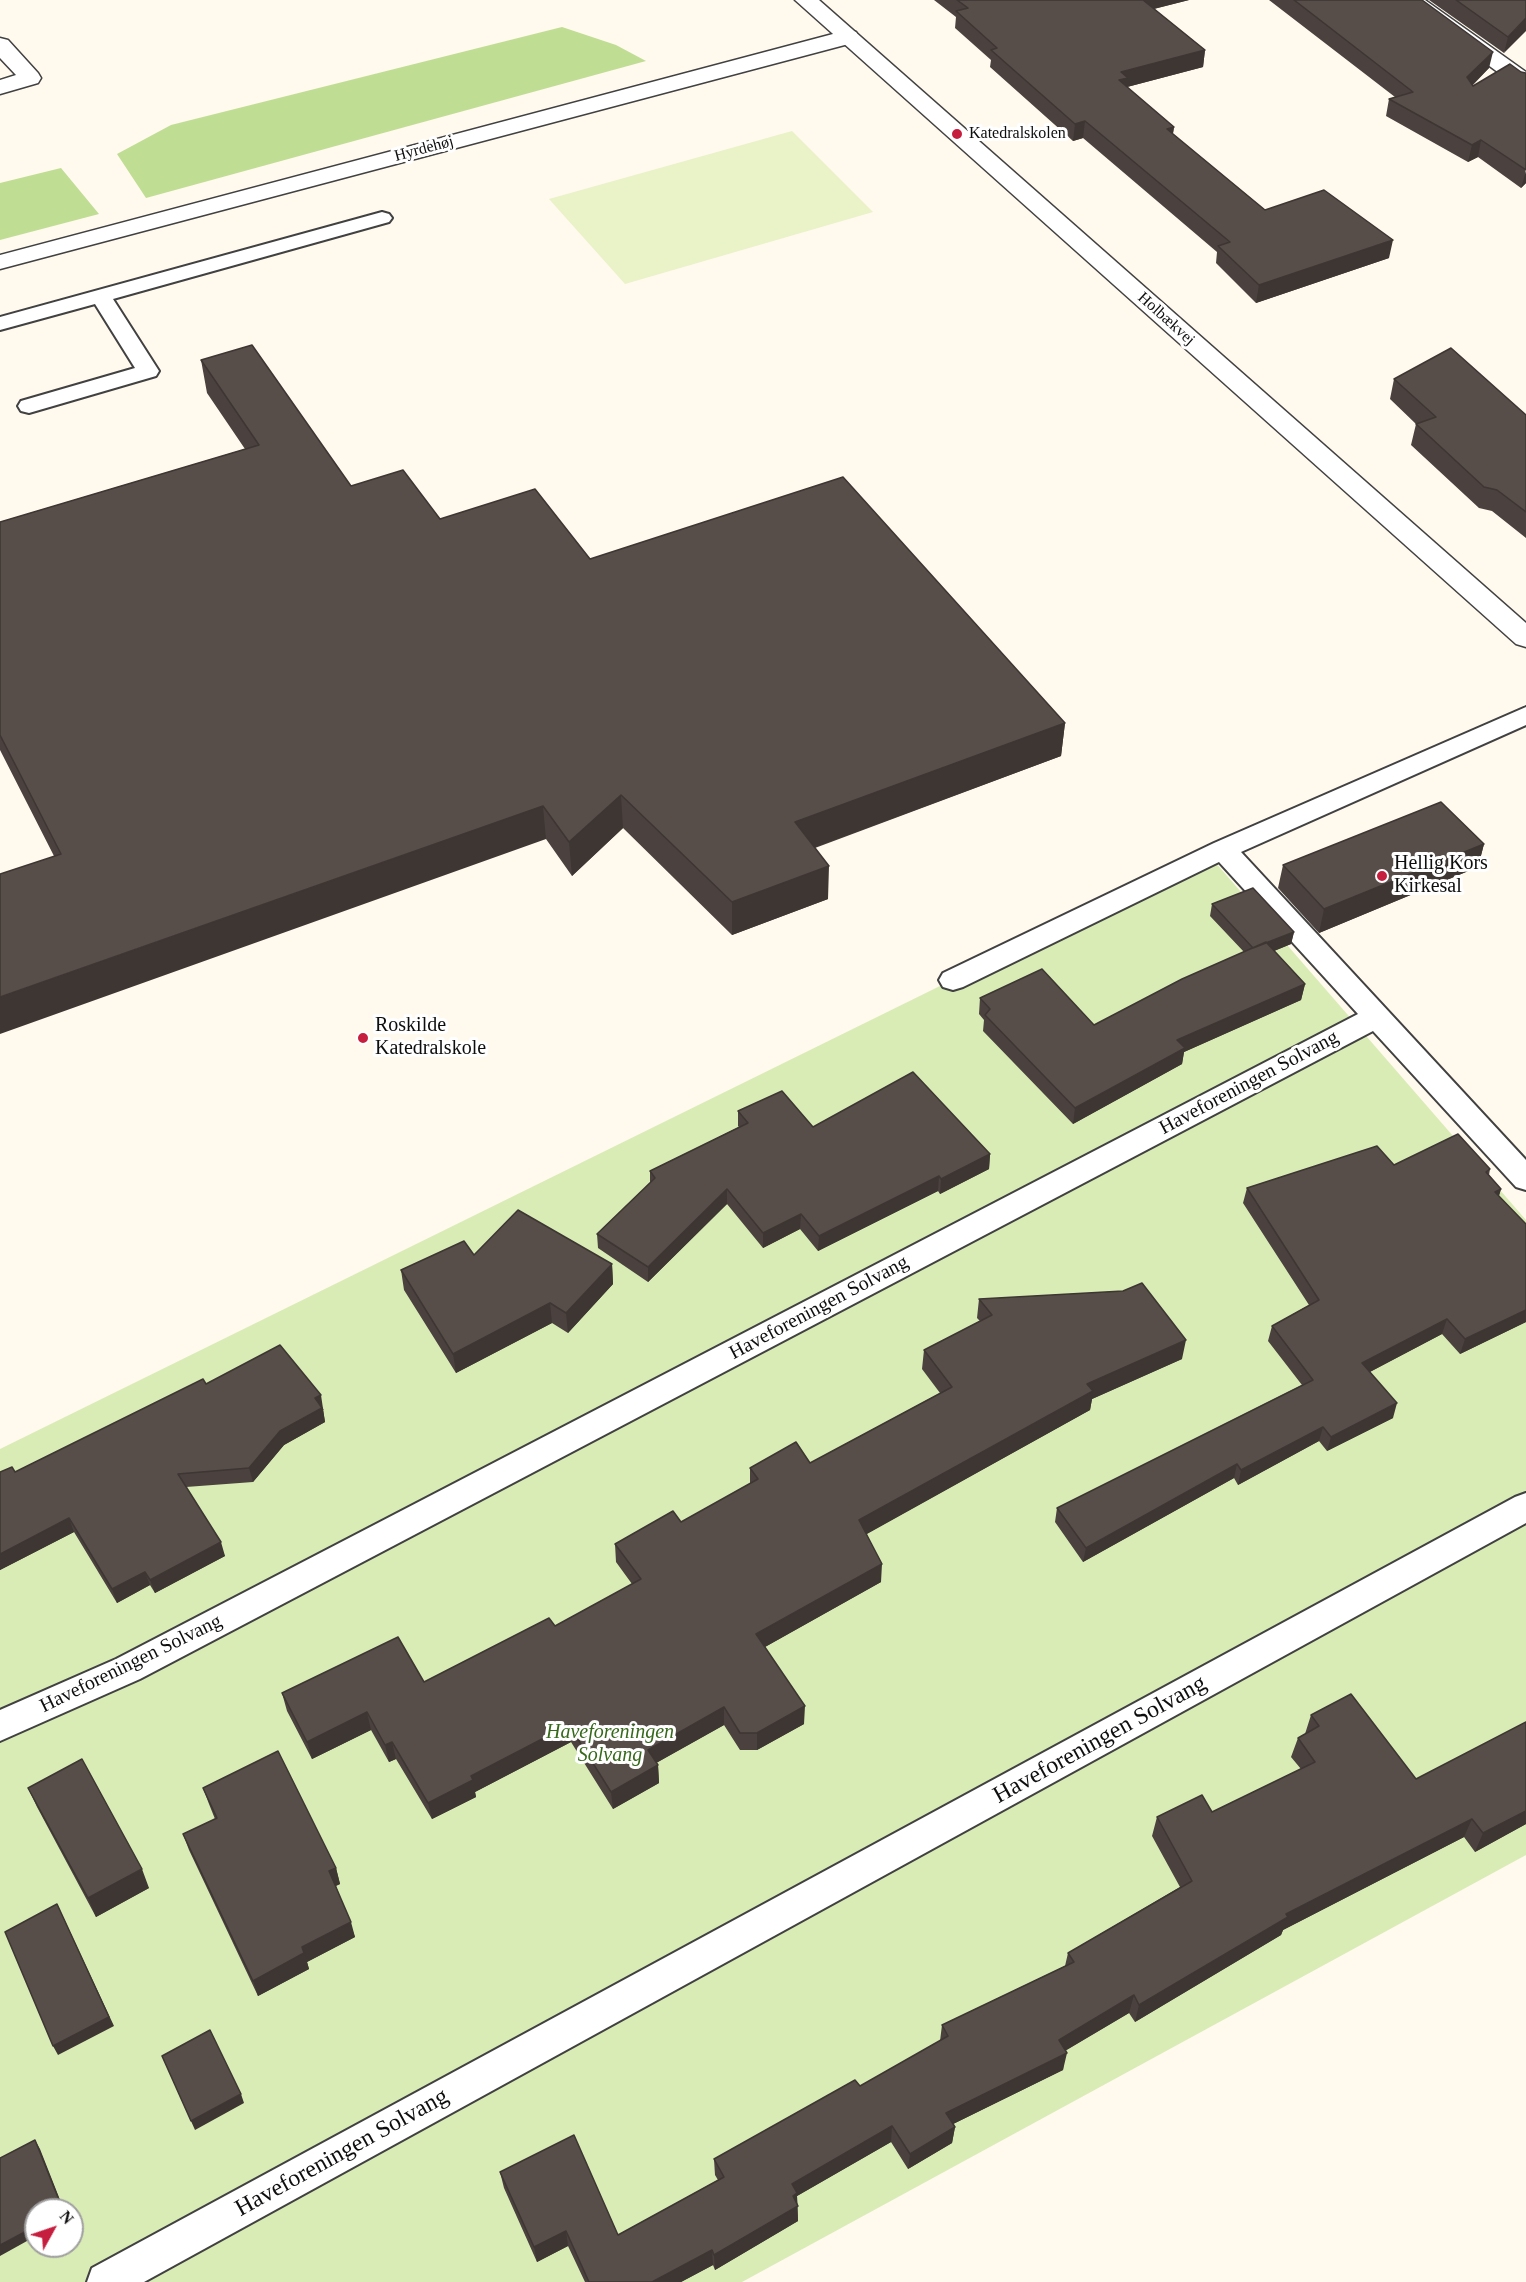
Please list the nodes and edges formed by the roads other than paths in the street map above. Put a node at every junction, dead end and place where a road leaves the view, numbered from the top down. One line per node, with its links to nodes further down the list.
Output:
1 (806, 0): 3 (street, Holbækvej)
2 (1411, 0): 5 (street)
3 (848, 37): 8 (street, Hyrdehøj); 12 (street, Holbækvej)
4 (0, 45): 6 (street)
5 (1526, 82)
6 (0, 87)
7 (382, 218): 9 (lane)
8 (0, 262)
9 (100, 296): 10 (lane); 11 (lane)
10 (0, 324)
11 (29, 406)
12 (1526, 638)
13 (1526, 715): 14 (lane)
14 (1223, 849): 15 (lane); 16 (lane)
15 (954, 980)
16 (1378, 1016): 17 (lane); 19 (lane, Haveforeningen Solvang)
17 (1526, 1179)
18 (1526, 1508): 20 (lane, Haveforeningen Solvang)
19 (0, 1726)
20 (106, 2282)

